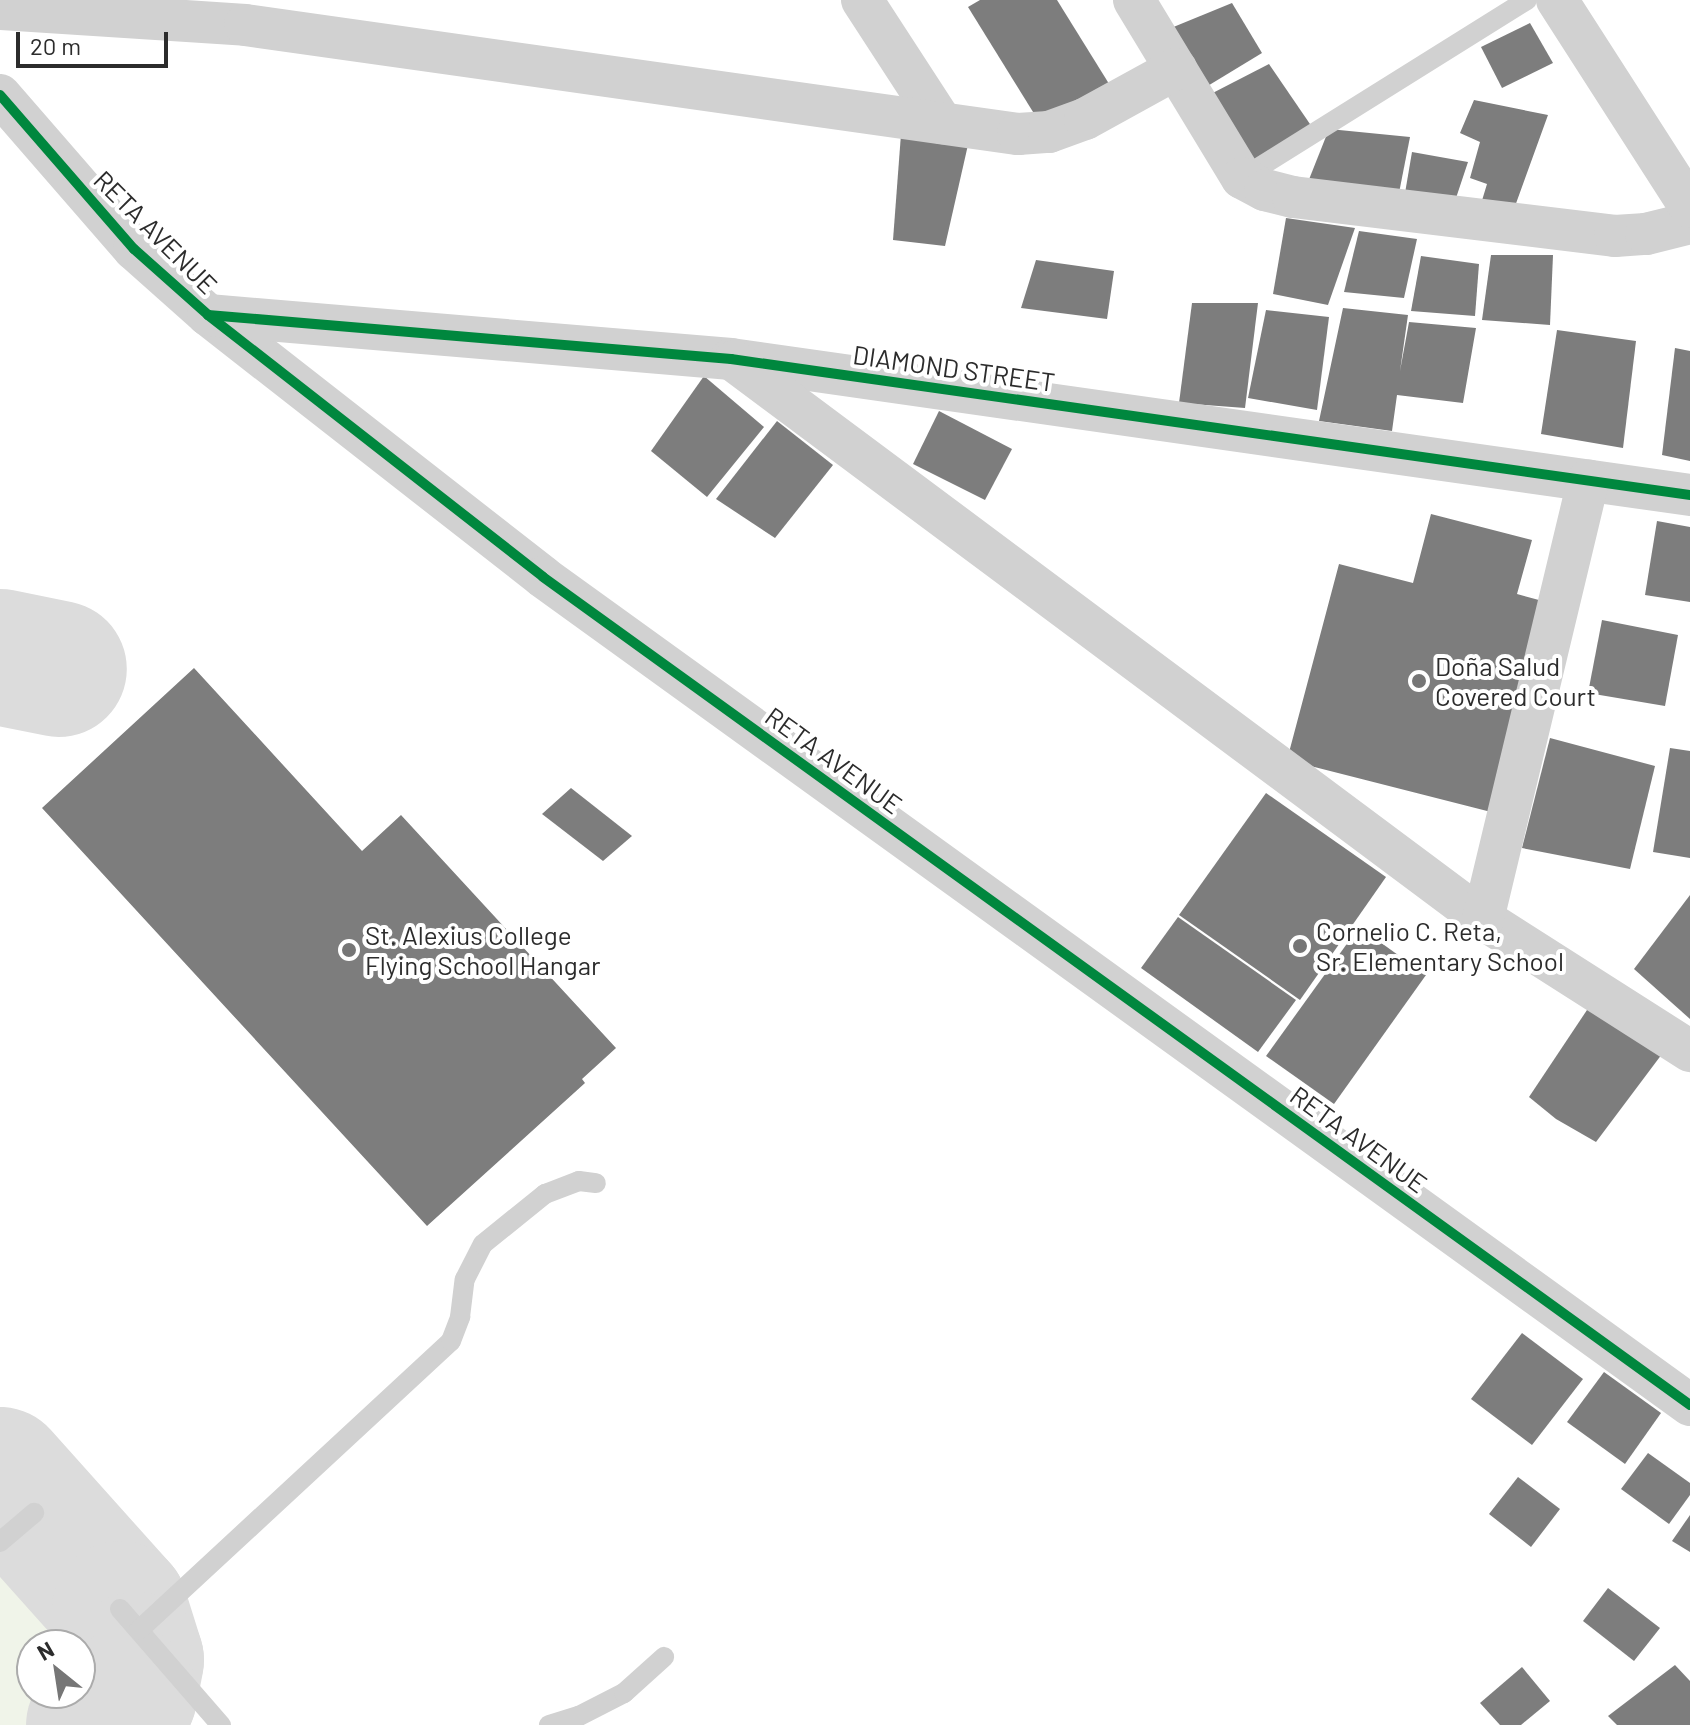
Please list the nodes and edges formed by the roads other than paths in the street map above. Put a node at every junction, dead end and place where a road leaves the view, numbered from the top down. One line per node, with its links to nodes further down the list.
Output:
1 (295, 0): 7 (street)
2 (862, 0): 10 (street)
3 (1134, 0): 8 (street)
4 (1527, 0): 11 (lane)
5 (1557, 0): 12 (street)
6 (0, 9): 7 (street)
7 (245, 25): 10 (street)
8 (1176, 69): 10 (street); 11 (street)
9 (0, 95): 14 (street, RETA AVENUE)
10 (942, 123)
11 (1242, 178): 13 (street)
12 (1690, 207)
13 (1690, 223)
14 (208, 315): 15 (street, DIAMOND STREET); 21 (street, RETA AVENUE)
15 (731, 359): 16 (street, DIAMOND STREET); 18 (street)
16 (1588, 480): 17 (street, DIAMOND STREET); 18 (street)
17 (1690, 495)
18 (1483, 919): 19 (street)
19 (1690, 1051)
20 (596, 1183): 25 (lane)
21 (1690, 1405)
22 (34, 1513): 23 (lane)
23 (0, 1542)
24 (120, 1609): 25 (lane)
25 (139, 1630): 27 (lane)
26 (664, 1657): 28 (lane)
27 (221, 1725)
28 (549, 1725)

